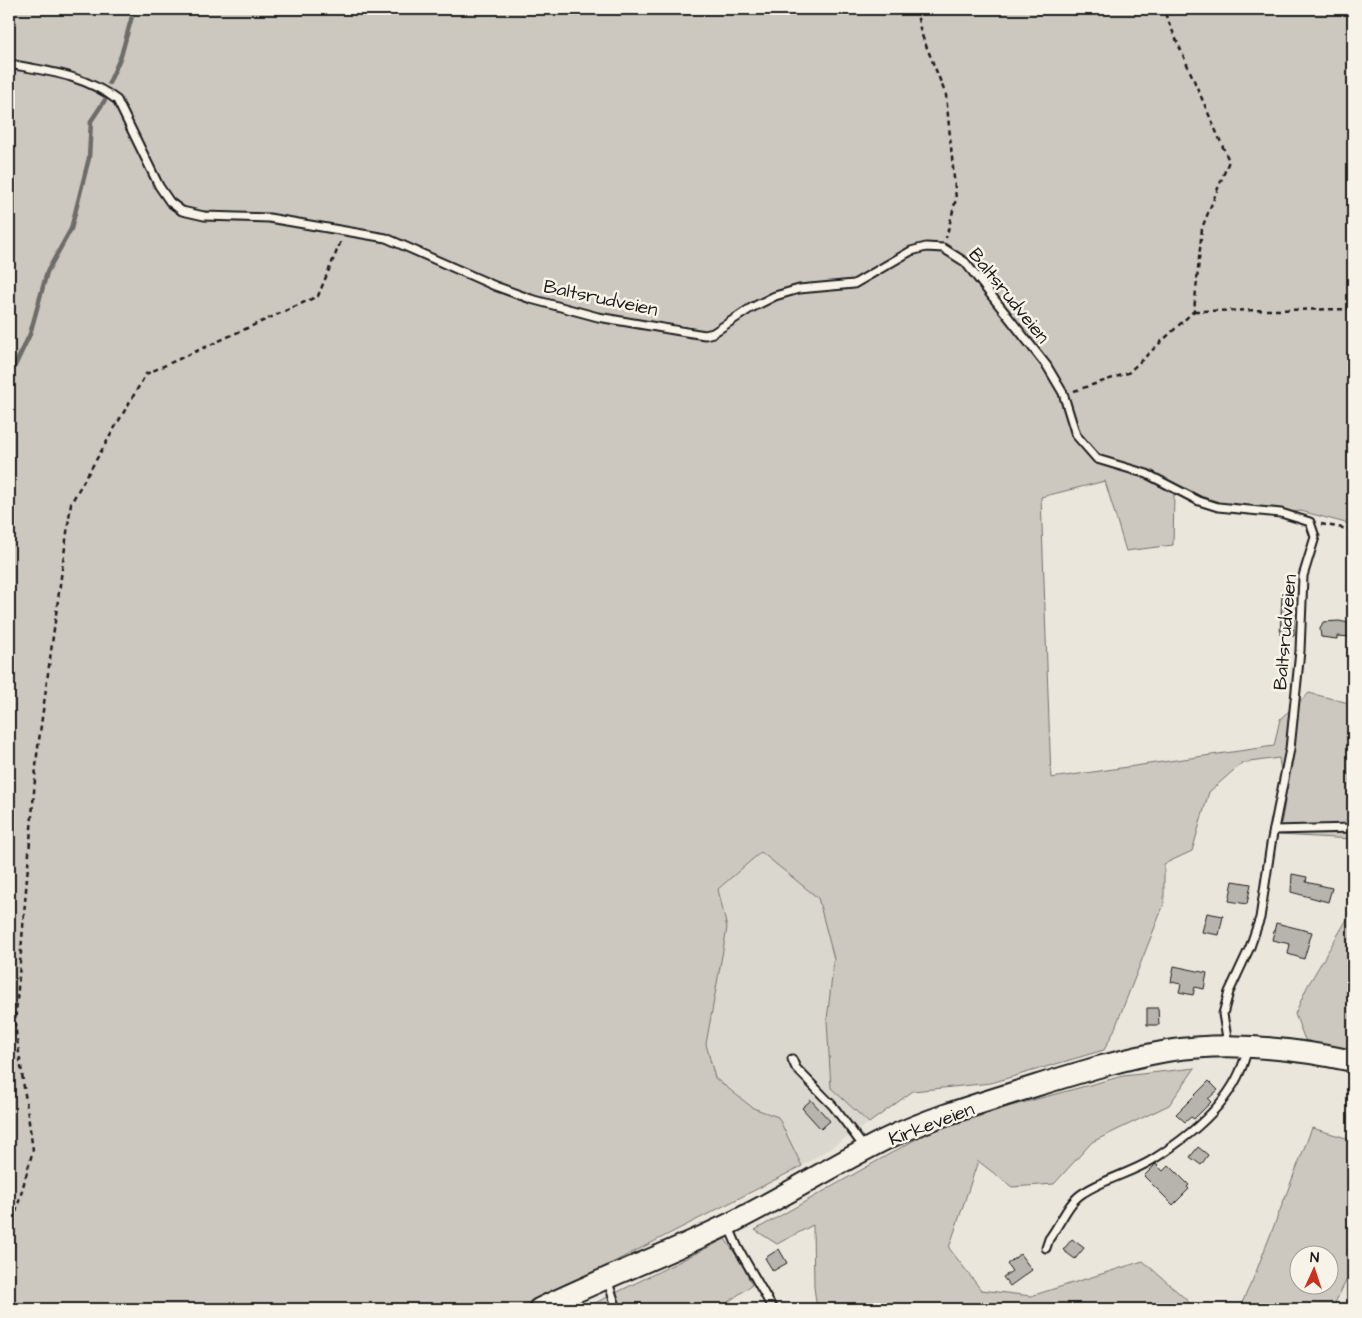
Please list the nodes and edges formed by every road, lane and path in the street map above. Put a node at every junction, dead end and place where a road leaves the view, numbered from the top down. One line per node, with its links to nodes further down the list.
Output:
1 (916, 9): 5 (path)
2 (1163, 9): 7 (path)
3 (9, 64): 4 (lane, Baltsrudveien)
4 (346, 230): 5 (lane, Baltsrudveien); 18 (path)
5 (943, 248): 8 (lane, Baltsrudveien)
6 (1353, 309): 7 (path)
7 (1194, 311): 8 (path)
8 (1063, 393): 9 (lane, Baltsrudveien)
9 (1310, 522): 10 (path); 12 (lane, Baltsrudveien)
10 (1353, 530)
11 (1353, 828): 12 (lane)
12 (1274, 830): 13 (lane, Baltsrudveien)
13 (1238, 1046): 15 (main road, Kirkeveien); 16 (main road, Kirkeveien); 19 (lane)
14 (792, 1059): 16 (lane)
15 (1353, 1062)
16 (866, 1150): 17 (main road, Kirkeveien)
17 (728, 1224): 20 (main road, Kirkeveien); 23 (lane)
18 (9, 1238)
19 (1046, 1248)
20 (607, 1279): 21 (main road, Kirkeveien); 22 (lane)
21 (540, 1309)
22 (617, 1309)
23 (773, 1309)

